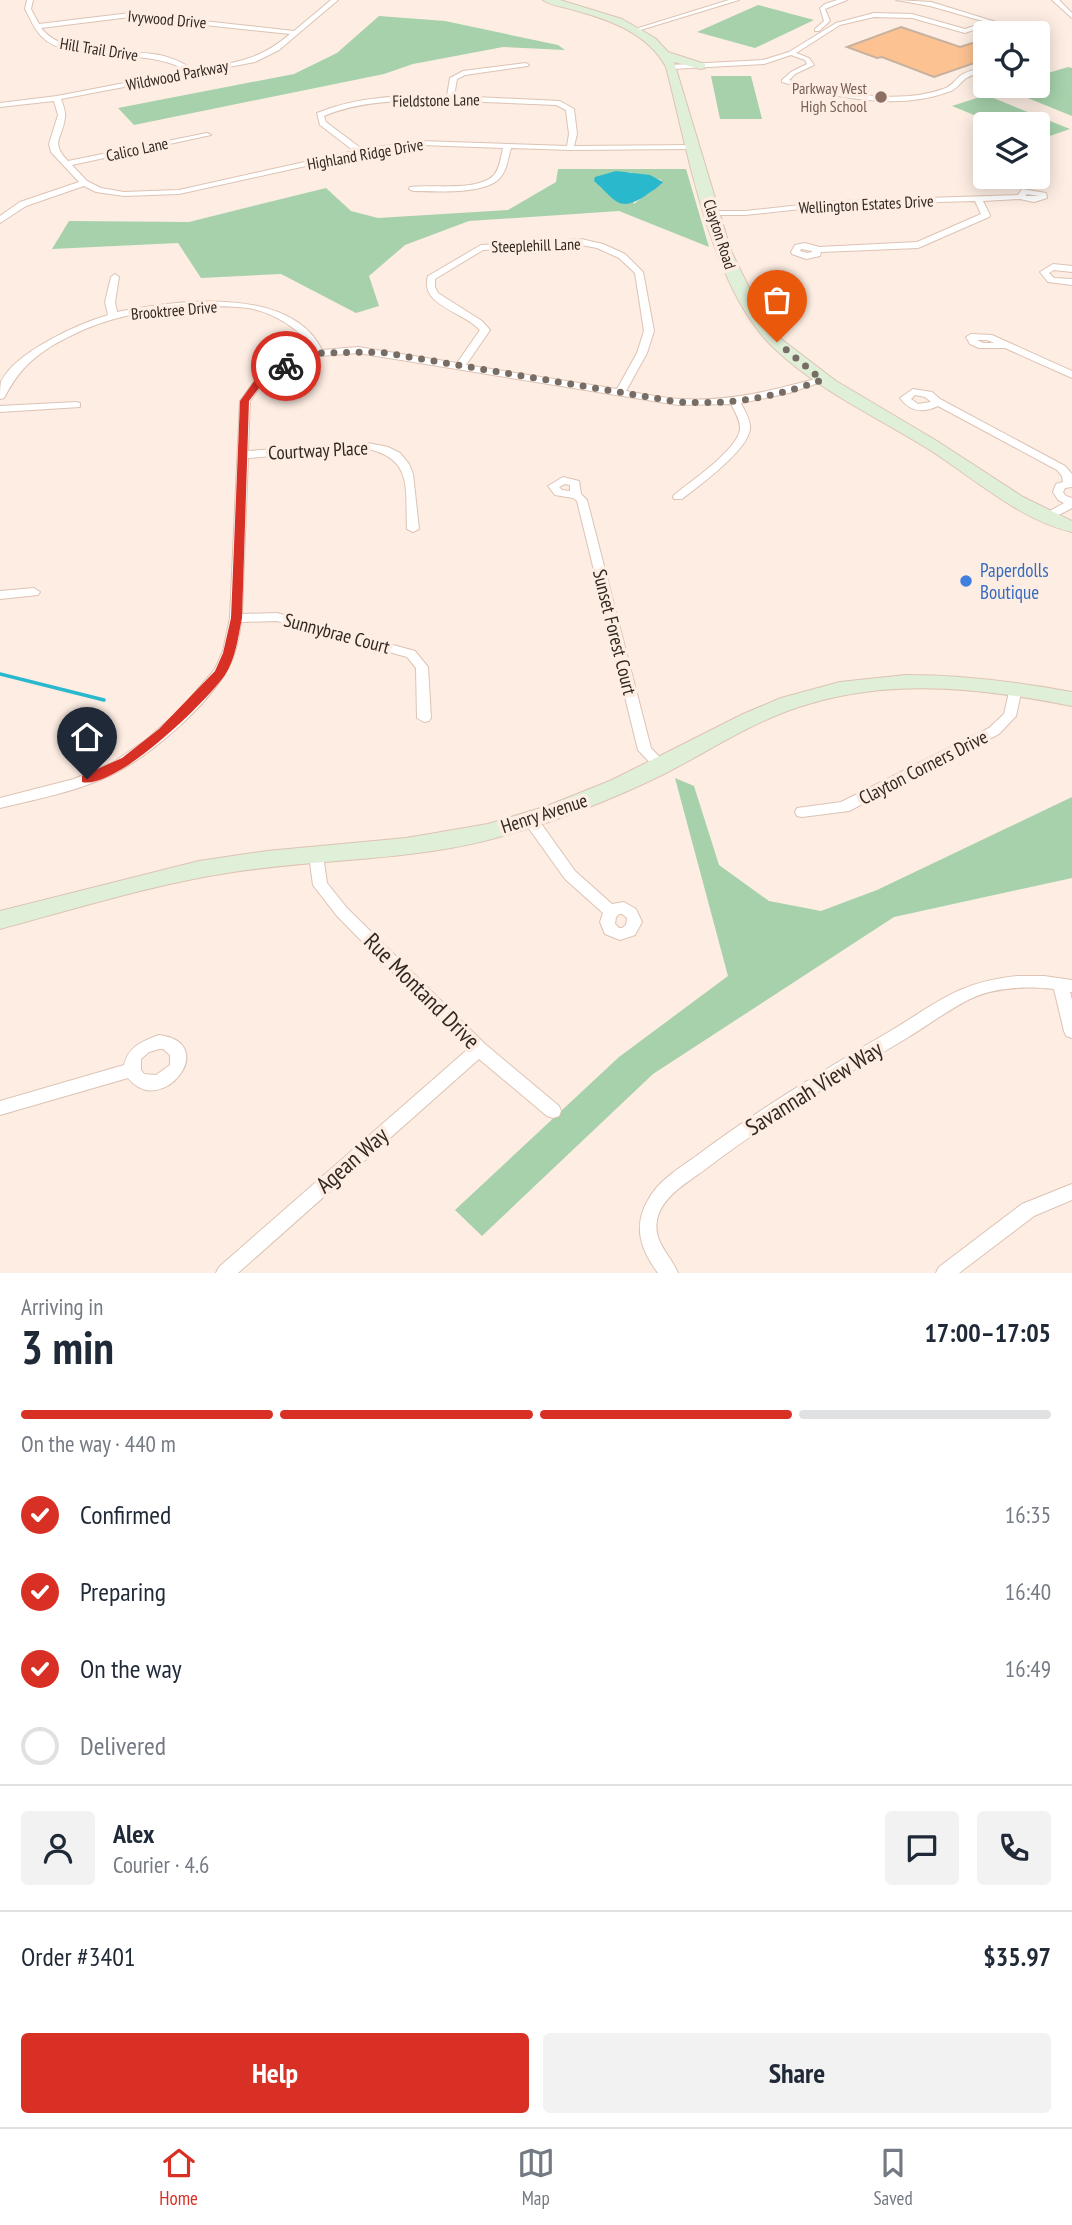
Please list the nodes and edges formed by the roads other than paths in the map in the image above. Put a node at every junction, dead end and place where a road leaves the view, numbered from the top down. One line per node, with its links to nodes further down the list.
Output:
1 (30, 0): 11 (street, Hill Trail Drive)
2 (335, 0): 15 (street, Wildwood Parkway)
3 (552, 0): 14 (main road)
4 (738, 0): 12 (street); 14 (street)
5 (844, 0): 17 (street)
6 (900, 0): 9 (street)
7 (1055, 0): 8 (street)
8 (1072, 16)
9 (990, 21)
10 (838, 24): 13 (street); 16 (street); 17 (street)
11 (38, 26): 15 (street, Ivywood Drive); 23 (street, Hill Trail Drive)
12 (649, 28)
13 (973, 28)
14 (635, 30): 19 (main road)
15 (296, 33): 23 (street, Wildwood Parkway)
16 (973, 34)
17 (811, 38): 18 (street)
18 (791, 54): 20 (street); 25 (street)
19 (668, 60): 22 (main road); 27 (main road, Clayton Road)
20 (771, 60): 22 (street); 27 (street)
21 (526, 65): 28 (street)
22 (701, 66)
23 (193, 72): 29 (street, Wildwood Parkway)
24 (973, 73): 25 (street)
25 (963, 77): 26 (street)
26 (973, 77)
27 (676, 83): 33 (main road, Clayton Road)
28 (450, 97): 34 (street, Fieldstone Lane); 35 (street, Fieldstone Lane)
29 (57, 98): 30 (street, Wildwood Parkway); 36 (street)
30 (0, 105)
31 (207, 135): 36 (street, Calico Lane)
32 (508, 145): 34 (street, Highland Ridge Drive); 35 (street, Highland Ridge Drive); 38 (street)
33 (693, 147): 34 (street, Highland Ridge Drive); 41 (main road, Clayton Road)
34 (570, 148)
35 (360, 152): 37 (street, Highland Ridge Drive)
36 (67, 164): 37 (street)
37 (84, 183): 42 (street)
38 (413, 189)
39 (1020, 197): 40 (street, Wellington Estates Drive)
40 (978, 199): 41 (street, Wellington Estates Drive); 43 (street)
41 (713, 213): 54 (main road, Clayton Road)
42 (0, 220)
43 (818, 250)
44 (1072, 269): 46 (street)
45 (115, 277): 47 (street)
46 (1072, 282)
47 (113, 316): 49 (street, Brooktree Drive); 52 (street, Brooktree Drive)
48 (1006, 345): 53 (street)
49 (319, 353): 50 (street); 61 (street)
50 (461, 365): 55 (street); 55 (street, Steeplehill Lane)
51 (0, 370): 52 (street)
52 (12, 371): 56 (street, Brooktree Drive)
53 (1072, 375)
54 (822, 380): 58 (street); 65 (main road, Clayton Road)
55 (620, 393): 58 (street)
56 (0, 396)
57 (936, 401): 62 (street)
58 (735, 402): 64 (street)
59 (76, 405): 60 (street)
60 (0, 410)
61 (243, 455): 67 (street, Courtway Place); 71 (street)
62 (1071, 484): 65 (street)
63 (576, 495): 75 (street, Sunset Forest Court)
64 (678, 497)
65 (1045, 518): 66 (main road, Clayton Road); 68 (main road, Clayton Road)
66 (1072, 527)
67 (413, 529)
68 (1072, 540)
69 (34, 592): 70 (street)
70 (0, 595)
71 (236, 618): 74 (street, Sunnybrae Court); 76 (street)
72 (1016, 688): 73 (main road, Henry Avenue); 75 (main road, Henry Avenue); 77 (street, Clayton Corners Drive)
73 (1072, 699)
74 (424, 718)
75 (661, 766): 78 (main road, Henry Avenue)
76 (0, 803)
77 (802, 812)
78 (530, 819): 79 (main road, Henry Avenue); 80 (street)
79 (316, 855): 81 (main road, Henry Avenue); 84 (street, Rue Montand Drive)
80 (611, 912)
81 (0, 920)
82 (1066, 985): 83 (street); 90 (street, Savannah View Way)
83 (1072, 1031)
84 (480, 1048): 87 (street, Rue Montand Drive); 89 (street, Agean Way)
85 (131, 1070): 86 (street)
86 (0, 1108)
87 (553, 1111)
88 (1072, 1192): 91 (street)
89 (225, 1273)
90 (669, 1273)
91 (945, 1273)

